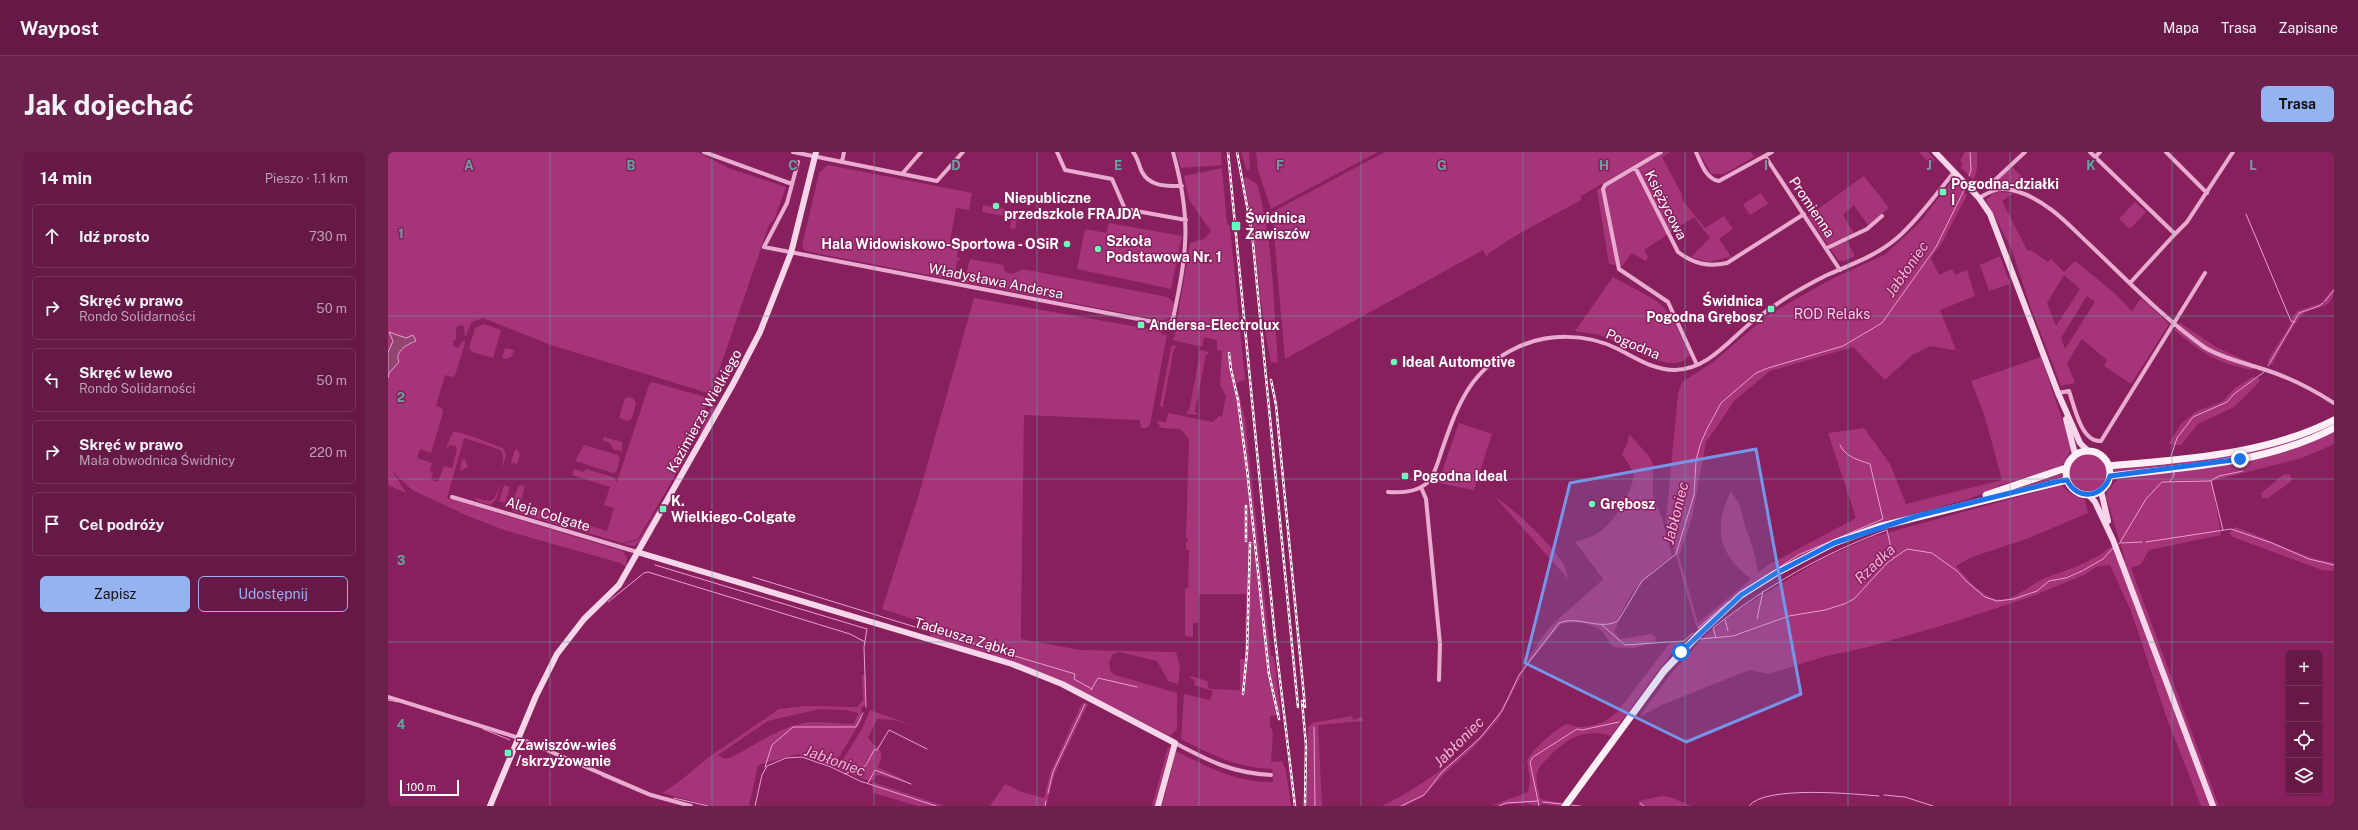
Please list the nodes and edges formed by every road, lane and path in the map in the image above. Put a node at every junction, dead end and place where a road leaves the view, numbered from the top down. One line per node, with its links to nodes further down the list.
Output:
1 (704, 152): 26 (street)
2 (792, 152): 18 (street)
3 (844, 152): 22 (street)
4 (921, 152): 25 (street)
5 (963, 152): 25 (street)
6 (1057, 152): 33 (street)
7 (1133, 152): 27 (street)
8 (1172, 152): 27 (street)
9 (1661, 152): 23 (street)
10 (1696, 152): 19 (street)
11 (1772, 152): 19 (street)
12 (1935, 152): 24 (street)
13 (2025, 152): 28 (street)
14 (2090, 152): 20 (street)
15 (2100, 152): 20 (street)
16 (2166, 152): 29 (street)
17 (2233, 152): 29 (street)
18 (816, 155): 22 (street); 36 (street, Kazimierza Wielkiego)
19 (1765, 156): 31 (street, Promienna)
20 (2095, 157): 34 (street)
21 (798, 162): 26 (street)
22 (842, 162): 25 (street)
23 (1635, 167): 31 (street, Księżycowa); 41 (street)
24 (1954, 172): 30 (street); 37 (street, Pogodna)
25 (902, 174)
26 (792, 184): 36 (street)
27 (1182, 186): 33 (street)
28 (1992, 190): 30 (street); 39 (street)
29 (2207, 193): 34 (street)
30 (1979, 198): 42 (street)
31 (1804, 214): 35 (street, Promienna)
32 (1882, 216): 35 (street)
33 (1186, 220): 36 (street, Władysława Andersa)
34 (2175, 234): 39 (street)
35 (1827, 248): 37 (street, Promienna)
36 (791, 253): 59 (street, Kazimierza Wielkiego)
37 (1840, 270): 41 (street, Pogodna)
38 (2205, 273): 40 (street)
39 (2130, 283): 40 (street)
40 (2174, 323): 42 (street); 43 (street)
41 (1697, 365): 52 (street, Pogodna)
42 (2058, 392): 46 (street); 47 (street)
43 (2334, 403)
44 (2334, 420): 48 (main road)
45 (2334, 428): 50 (main road)
46 (2087, 450): 47 (main road); 48 (main road)
47 (2076, 454): 49 (main road)
48 (2109, 466): 50 (main road)
49 (2066, 468): 51 (main road); 57 (main road)
50 (2110, 476): 53 (main road)
51 (2067, 480): 55 (main road); 57 (main road)
52 (1421, 486): 54 (street); 60 (street)
53 (2101, 491): 55 (main road); 58 (street)
54 (1388, 492)
55 (2089, 495): 58 (street)
56 (452, 497): 59 (street, Aleja Colgate)
57 (1966, 504): 68 (main road)
58 (2113, 540): 69 (street)
59 (638, 552): 62 (street, Kazimierza Wielkiego); 63 (street, Tadeusza Ząbka)
60 (1439, 680)
61 (388, 697): 62 (street)
62 (519, 738): 65 (street, Kazimierza Wielkiego); 66 (street)
63 (1175, 743): 64 (street, Tadeusza Ząbka); 67 (street)
64 (1271, 775)
65 (490, 806)
66 (691, 806)
67 (1158, 806)
68 (1565, 806)
69 (2213, 806)

